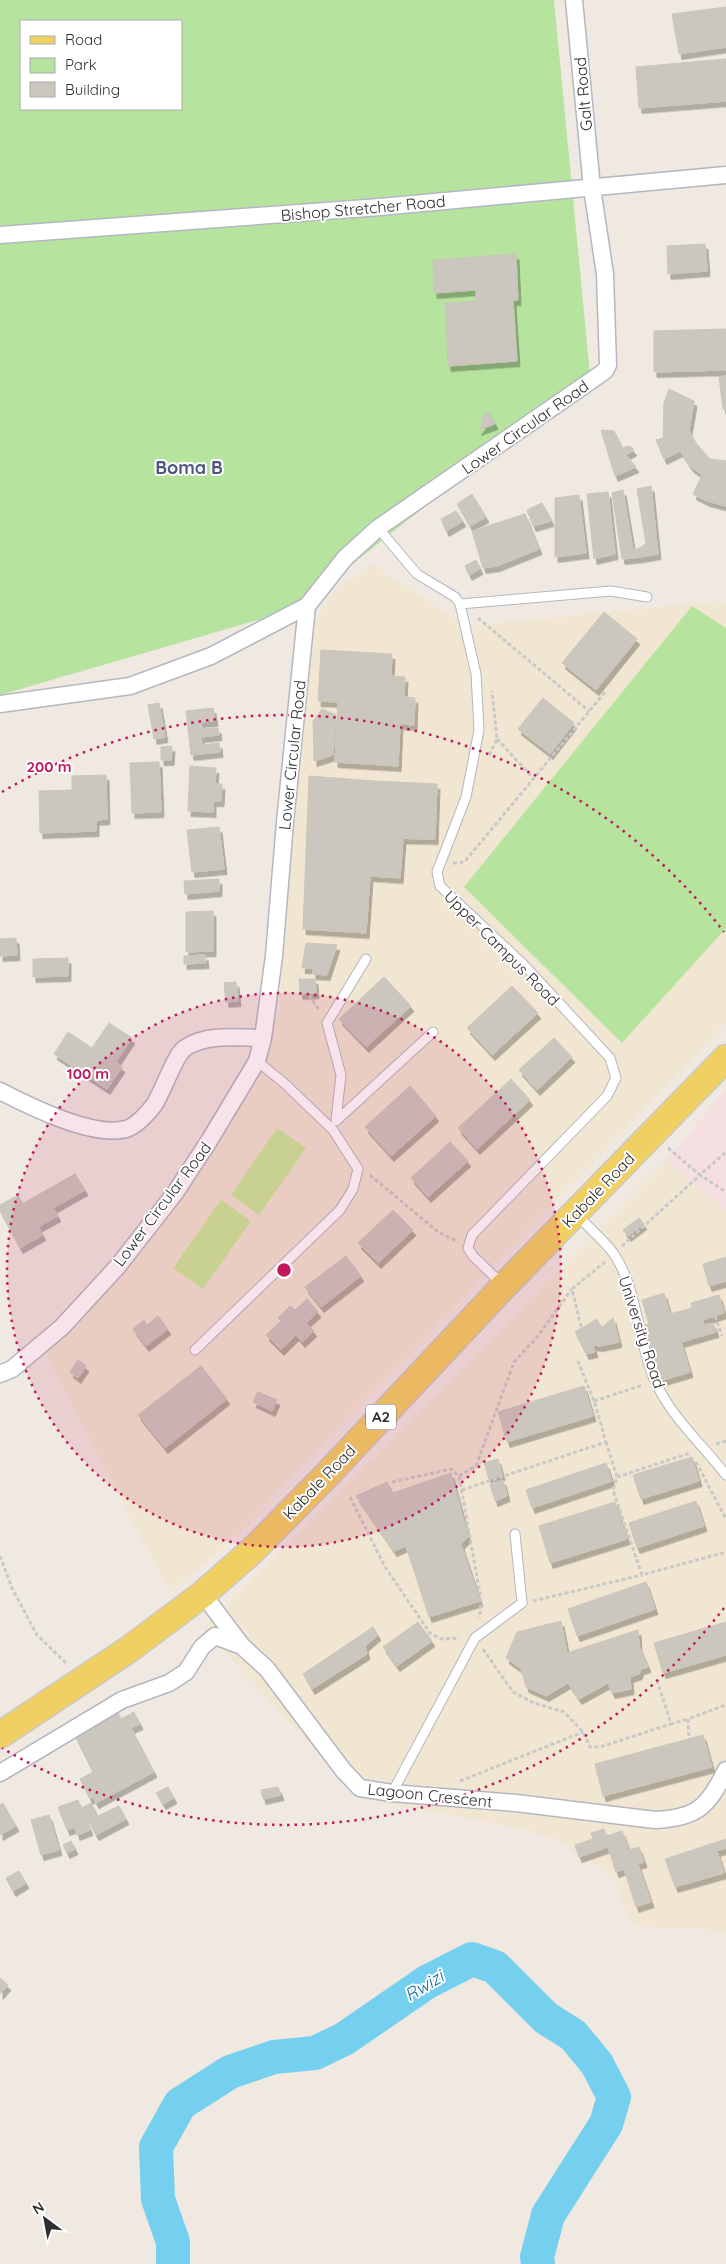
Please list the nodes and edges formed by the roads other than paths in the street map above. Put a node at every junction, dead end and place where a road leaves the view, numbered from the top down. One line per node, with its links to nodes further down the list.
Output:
1 (574, 0): 3 (street, Galt Road)
2 (726, 176): 3 (street, Bishop Stretcher Road)
3 (592, 188): 4 (street, Bishop Stretcher Road); 5 (street, Lower Circular Road)
4 (0, 235)
5 (378, 528): 7 (lane); 8 (street, Lower Circular Road)
6 (647, 598): 7 (lane)
7 (460, 604): 19 (lane, Upper Campus Road)
8 (307, 606): 9 (street); 12 (street, Lower Circular Road)
9 (0, 704)
10 (366, 959): 16 (lane)
11 (433, 1032): 16 (lane)
12 (263, 1038): 14 (street, Lower Circular Road); 15 (street)
13 (726, 1058): 18 (main road, Kabale Road / A2)
14 (256, 1061): 17 (lane); 21 (street, Lower Circular Road)
15 (0, 1091)
16 (336, 1120): 17 (lane)
17 (333, 1130): 20 (lane)
18 (576, 1213): 19 (main road, Kabale Road / A2); 22 (lane, University Road)
19 (504, 1286): 24 (main road, Kabale Road / A2)
20 (195, 1350)
21 (0, 1374)
22 (726, 1475)
23 (515, 1534): 29 (lane)
24 (203, 1594): 25 (street, Lagoon Crescent); 26 (main road, Kabale Road / A2)
25 (242, 1646): 28 (street); 29 (street, Lagoon Crescent)
26 (0, 1735)
27 (726, 1770): 29 (street, Lagoon Crescent)
28 (0, 1773)
29 (392, 1793)

